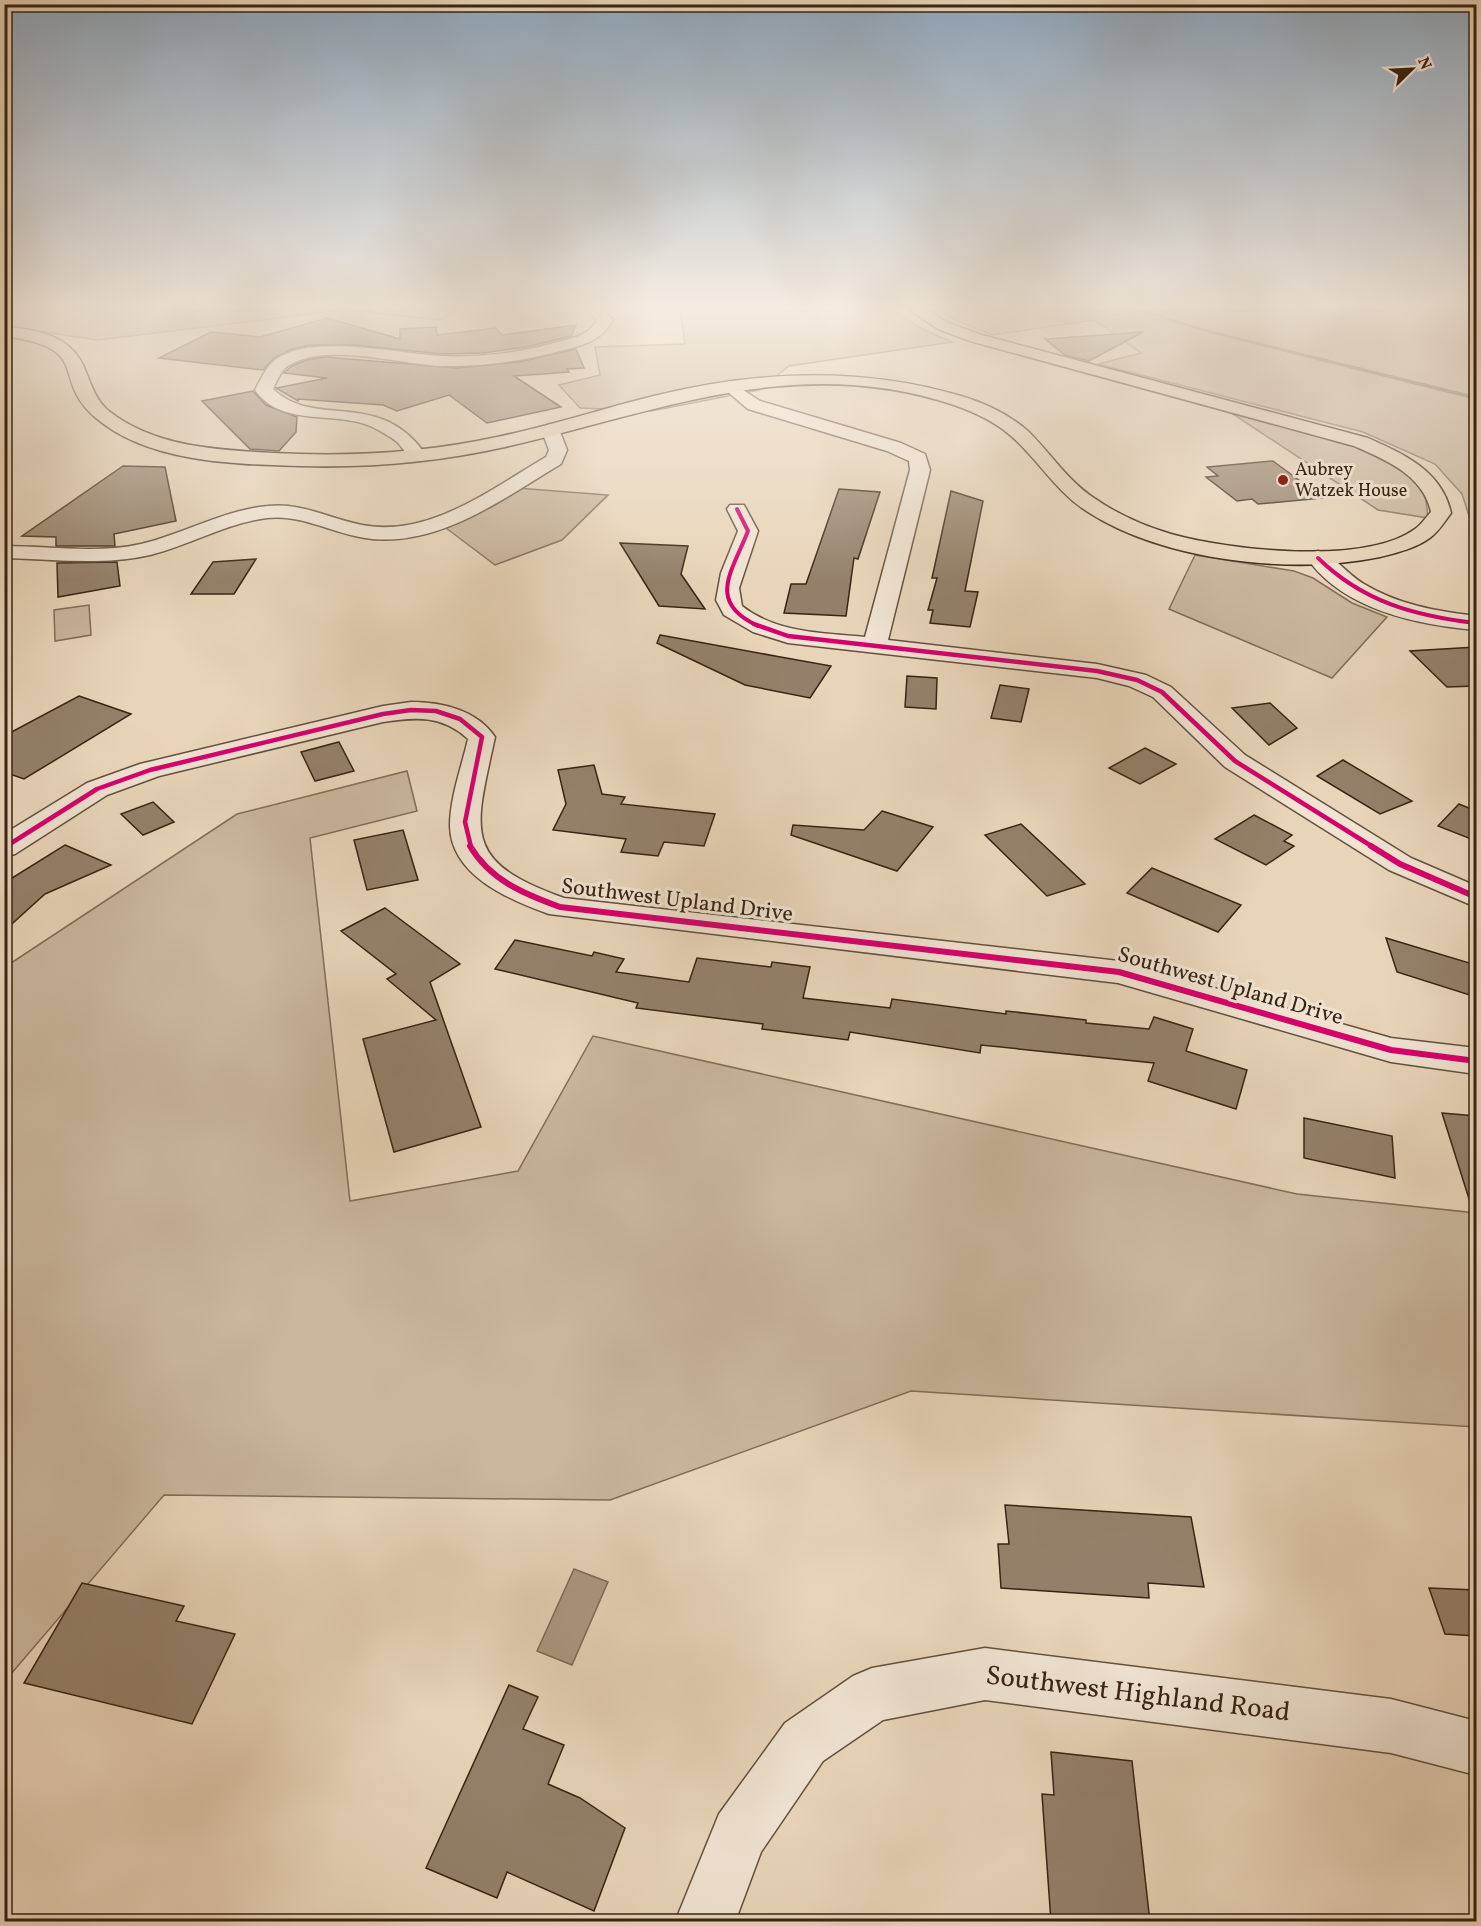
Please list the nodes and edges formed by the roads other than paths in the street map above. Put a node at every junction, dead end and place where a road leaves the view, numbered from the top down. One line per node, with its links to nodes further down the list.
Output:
1 (89, 400): 8 (main road)
2 (270, 400): 8 (street)
3 (662, 400): 7 (main road)
4 (747, 400): 13 (street)
5 (953, 400): 11 (main road)
6 (1206, 400): 11 (main road)
7 (550, 429): 8 (main road); 10 (street)
8 (417, 455)
9 (737, 509): 13 (street)
10 (4, 552)
11 (1318, 558): 12 (street)
12 (1476, 623)
13 (874, 647): 15 (street)
14 (4, 848): 16 (street, Southwest Upland Drive)
15 (1476, 897)
16 (1476, 1060)
17 (1476, 1748): 18 (street, Southwest Highland Road)
18 (705, 1922)

